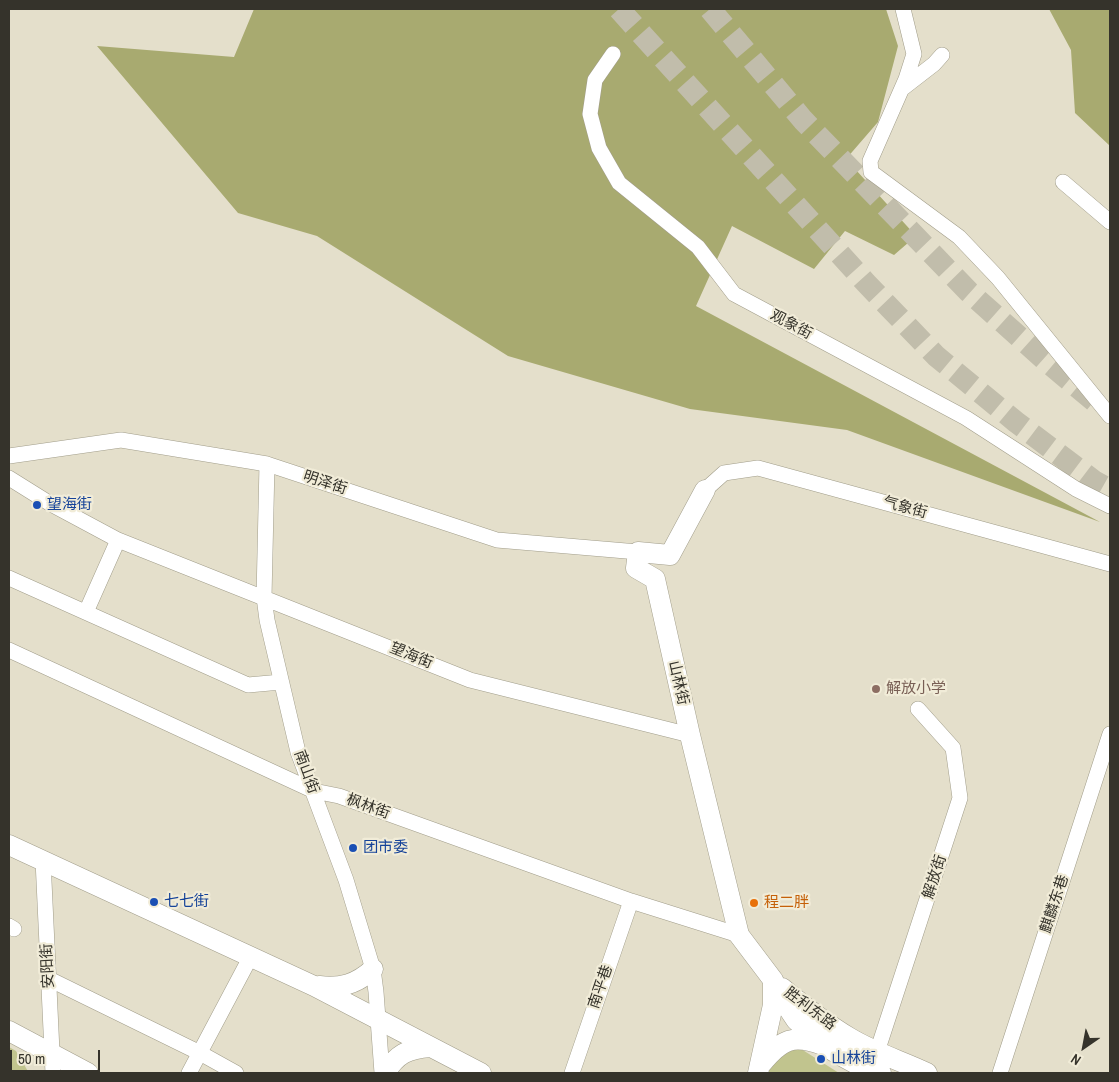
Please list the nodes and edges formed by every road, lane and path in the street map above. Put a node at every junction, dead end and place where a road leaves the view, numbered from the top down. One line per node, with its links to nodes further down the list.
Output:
1 (903, 9): 4 (street)
2 (613, 54): 12 (street, 观象街)
3 (942, 55): 4 (street)
4 (902, 88): 7 (street)
5 (1063, 182): 6 (street)
6 (1110, 222)
7 (1110, 416)
8 (9, 456): 9 (street, 明泽街)
9 (267, 464): 14 (street, 明泽街); 17 (street, 南山街)
10 (9, 478): 13 (street, 望海街)
11 (705, 490): 14 (main road); 15 (street, 气象街)
12 (1110, 506)
13 (118, 540): 17 (street, 望海街); 18 (street)
14 (638, 552): 23 (main road, 山林街)
15 (1110, 564)
16 (9, 578): 18 (street)
17 (264, 597): 20 (street, 南山街); 23 (street, 望海街)
18 (86, 612): 20 (street)
19 (9, 650): 24 (street, 枫林街)
20 (281, 682): 24 (street, 南山街)
21 (918, 709): 40 (street, 解放街)
22 (1110, 734): 49 (street, 麒麟东巷)
23 (690, 735): 28 (main road, 山林街)
24 (314, 792): 27 (street, 枫林街); 30 (street, 南山街)
25 (9, 845): 26 (main road)
26 (42, 860): 29 (main road); 31 (street, 安阳街)
27 (631, 900): 28 (street, 枫林街); 47 (street, 南平巷)
28 (739, 935): 32 (main road, 山林街)
29 (251, 956): 33 (main road); 38 (street)
30 (373, 969): 33 (main road); 34 (street, 南山街)
31 (49, 978): 38 (street); 39 (street, 安阳街)
32 (773, 980): 37 (main road, 胜利东路); 40 (main road, 胜利东路); 41 (main road)
33 (314, 986): 34 (main road)
34 (379, 1020): 36 (main road); 45 (street, 南山街)
35 (9, 1031): 39 (main road)
36 (430, 1046): 45 (main road); 46 (main road)
37 (825, 1046): 40 (main road, 胜利东路); 41 (main road)
38 (200, 1053): 43 (street); 44 (street)
39 (53, 1064): 42 (main road)
40 (874, 1067): 48 (main road, 胜利东路)
41 (759, 1069)
42 (88, 1073)
43 (189, 1073)
44 (236, 1073)
45 (383, 1073)
46 (481, 1073)
47 (572, 1073)
48 (927, 1073)
49 (1000, 1073)

